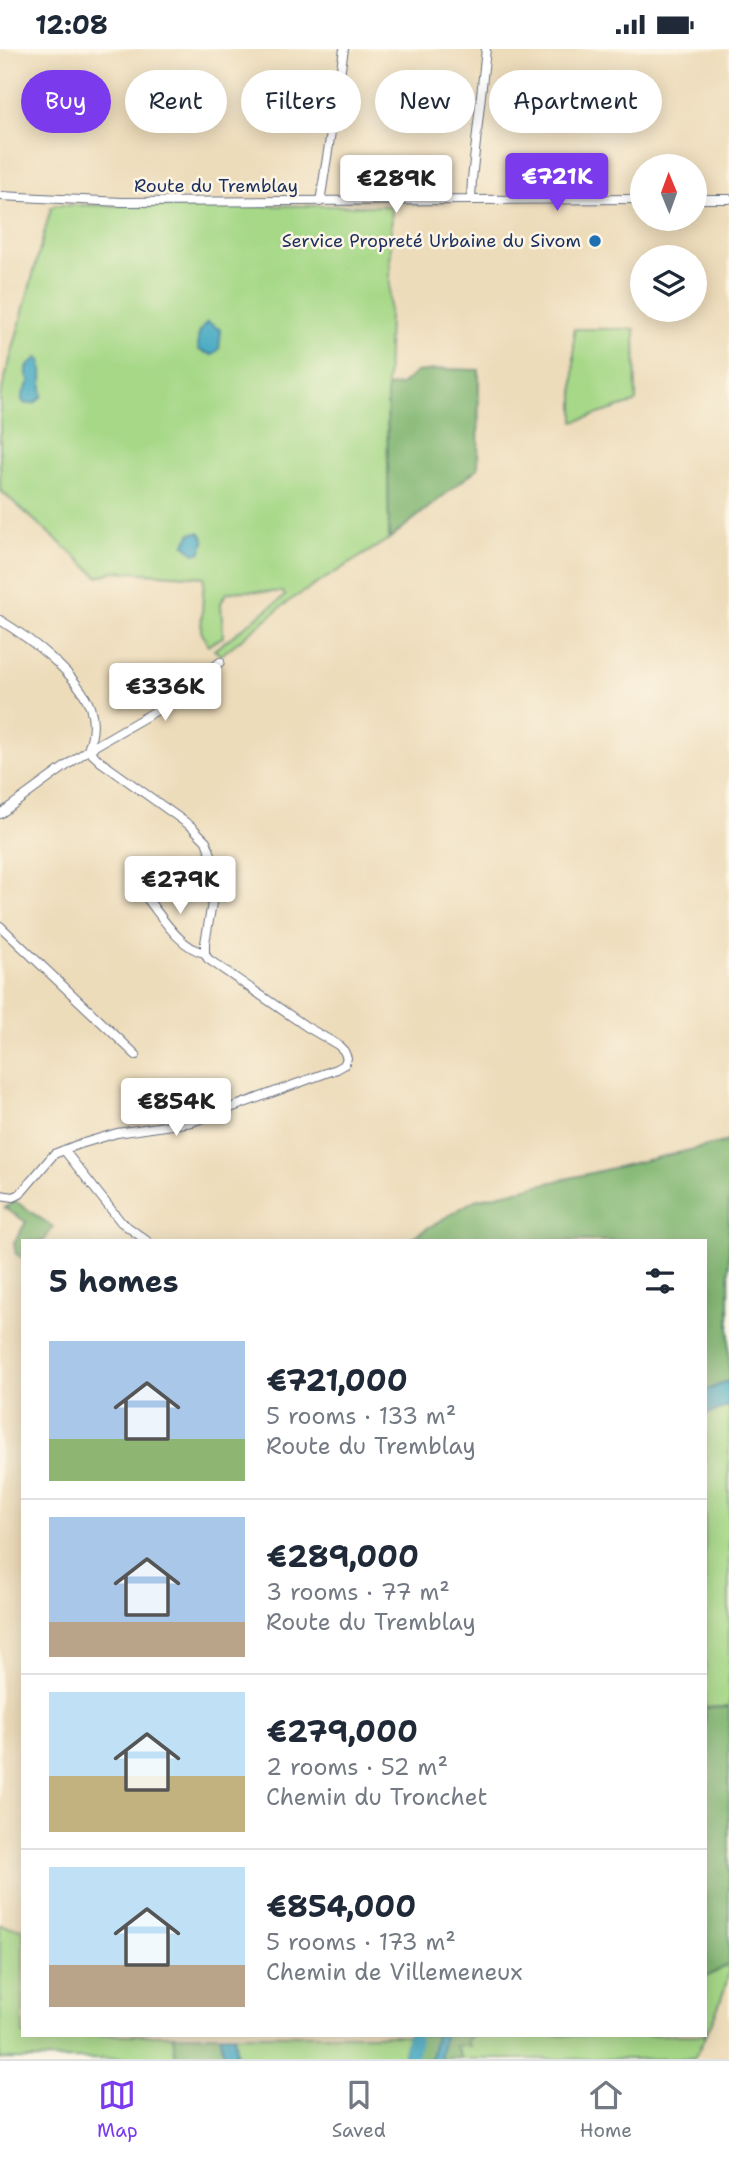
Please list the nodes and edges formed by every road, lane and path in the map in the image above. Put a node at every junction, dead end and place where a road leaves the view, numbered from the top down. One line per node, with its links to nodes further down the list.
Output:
1 (344, 49): 8 (street)
2 (486, 49): 7 (street)
3 (0, 196): 8 (street, Route du Tremblay)
4 (630, 199): 7 (street, Route du Tremblay)
5 (707, 199): 6 (street)
6 (729, 199)
7 (471, 200): 8 (street, Route du Tremblay)
8 (320, 202)
9 (0, 620): 11 (street)
10 (219, 662): 11 (street)
11 (88, 750): 12 (street); 15 (street)
12 (0, 814)
13 (145, 896): 15 (street)
14 (0, 926): 16 (street)
15 (205, 953): 17 (street)
16 (136, 1055)
17 (64, 1150): 18 (street); 19 (street)
18 (0, 1195)
19 (145, 1239)

